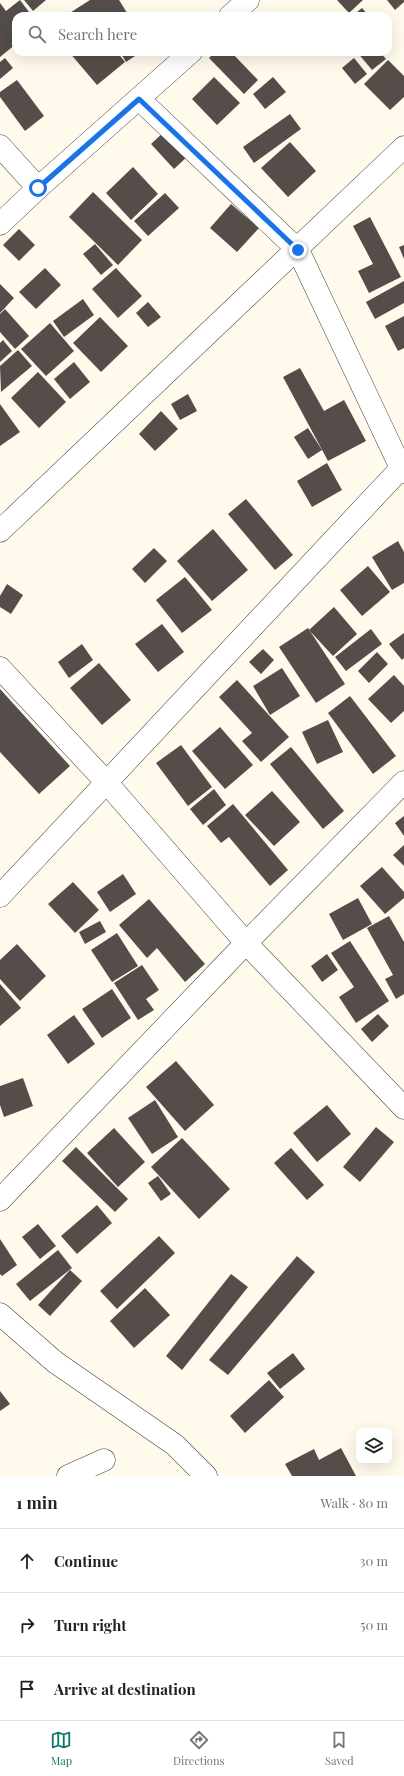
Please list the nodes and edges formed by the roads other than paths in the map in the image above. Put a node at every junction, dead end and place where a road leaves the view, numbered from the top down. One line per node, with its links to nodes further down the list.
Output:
1 (248, 0): 2 (street)
2 (234, 12)
3 (187, 56): 4 (street)
4 (139, 99): 7 (street); 9 (street)
5 (0, 146): 7 (street)
6 (404, 147): 9 (street)
7 (38, 188): 8 (street)
8 (0, 224)
9 (298, 250): 10 (street); 11 (street)
10 (403, 468): 14 (street)
11 (0, 531)
12 (0, 668): 14 (street)
13 (404, 782): 16 (street)
14 (107, 783): 15 (street); 16 (street)
15 (0, 896)
16 (246, 943): 17 (street); 18 (street)
17 (404, 1108)
18 (0, 1200)
19 (0, 1314): 22 (street)
20 (104, 1460): 21 (street)
21 (68, 1476)
22 (206, 1476)

